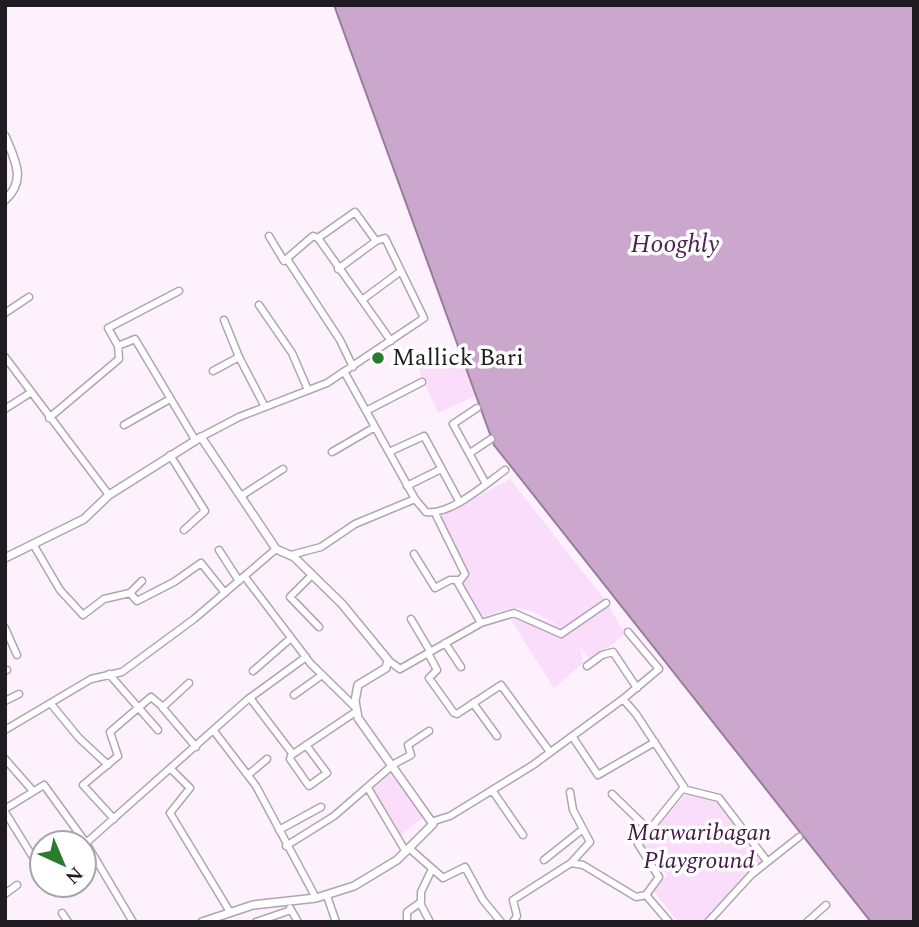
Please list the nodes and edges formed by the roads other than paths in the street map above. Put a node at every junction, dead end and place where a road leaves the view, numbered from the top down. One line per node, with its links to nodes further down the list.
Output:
1 (5, 136): 2 (street)
2 (5, 200)
3 (269, 236): 6 (street)
4 (318, 238): 5 (street); 6 (street); 7 (street)
5 (376, 242): 7 (street); 8 (street)
6 (287, 259): 19 (street)
7 (338, 269): 11 (street)
8 (401, 271): 11 (street); 15 (street)
9 (179, 291): 16 (street)
10 (29, 297): 13 (street)
11 (362, 300): 15 (street)
12 (258, 305): 23 (street)
13 (5, 313)
14 (224, 320): 18 (street)
15 (391, 341): 19 (street)
16 (118, 346): 25 (street); 30 (street)
17 (5, 357): 24 (street)
18 (239, 357): 20 (street); 26 (street)
19 (353, 367): 21 (street)
20 (213, 371)
21 (345, 373): 23 (street); 29 (street)
22 (422, 382): 29 (street)
23 (308, 390): 26 (street)
24 (30, 393): 28 (street); 30 (street)
25 (170, 399): 31 (street); 33 (street)
26 (265, 407): 33 (street)
27 (477, 408): 37 (street)
28 (5, 409)
29 (366, 411): 32 (street)
30 (49, 418): 44 (street)
31 (124, 425)
32 (375, 427): 35 (street); 36 (street)
33 (198, 438): 38 (street); 45 (street)
34 (491, 439): 37 (street)
35 (332, 452)
36 (389, 452): 40 (street); 43 (street)
37 (470, 453): 42 (street)
38 (170, 455): 44 (street); 49 (street)
39 (283, 469): 45 (street)
40 (441, 469): 43 (street); 47 (street)
41 (505, 470): 42 (street)
42 (486, 484): 47 (street)
43 (407, 486): 46 (street)
44 (110, 495): 50 (street)
45 (240, 496): 51 (street)
46 (415, 499): 48 (street); 54 (street)
47 (459, 501): 48 (street)
48 (435, 513): 58 (street)
49 (184, 530)
50 (33, 544): 55 (street); 60 (street)
51 (276, 549): 54 (street); 57 (street)
52 (219, 550): 57 (street)
53 (414, 554): 58 (street)
54 (291, 555): 56 (street)
55 (5, 558)
56 (312, 575): 65 (street); 73 (street)
57 (242, 579): 61 (street); 68 (street)
58 (458, 580): 64 (street)
59 (142, 581): 60 (street)
60 (130, 593): 61 (street)
61 (225, 593): 77 (street)
62 (606, 603): 64 (street)
63 (411, 619): 70 (street)
64 (481, 624): 69 (street)
65 (319, 627)
66 (5, 628): 71 (street)
67 (628, 632): 80 (street)
68 (291, 638): 72 (street); 76 (street)
69 (445, 643): 70 (street); 75 (street)
70 (429, 652): 73 (street); 87 (street)
71 (17, 655)
72 (306, 657): 78 (street); 83 (street)
73 (388, 661): 90 (street)
74 (587, 666): 80 (street)
75 (461, 667)
76 (253, 671)
77 (109, 674): 86 (street); 89 (street)
78 (322, 675): 82 (street); 90 (street)
79 (189, 683): 88 (street)
80 (637, 688): 84 (street)
81 (19, 694): 85 (street)
82 (294, 695)
83 (250, 698): 93 (street); 101 (street)
84 (623, 699): 96 (street); 97 (street)
85 (5, 701)
86 (51, 704): 91 (street); 105 (street)
87 (473, 704): 95 (street); 100 (street)
88 (162, 707): 89 (street); 99 (street)
89 (138, 708): 92 (street); 105 (street)
90 (356, 710): 98 (street); 104 (street)
91 (5, 730)
92 (158, 730)
93 (214, 731): 99 (street); 107 (street)
94 (429, 731): 104 (street)
95 (497, 736)
96 (572, 736): 97 (street); 100 (street)
97 (654, 742): 109 (street)
98 (306, 745): 101 (street); 101 (street)
99 (196, 747): 106 (street)
100 (551, 752): 110 (street)
101 (293, 754)
102 (5, 759): 111 (street)
103 (267, 759): 107 (street)
104 (394, 764): 108 (street); 117 (street)
105 (108, 765): 116 (street)
106 (172, 770): 116 (street); 142 (street)
107 (248, 775): 121 (street)
108 (368, 788): 125 (street); 127 (street)
109 (683, 789): 120 (street); 129 (street)
110 (492, 790): 117 (street); 123 (street)
111 (33, 791): 115 (street); 118 (street)
112 (570, 792): 119 (street)
113 (612, 794): 120 (street)
114 (321, 807): 121 (street)
115 (5, 810): 126 (street)
116 (114, 818): 122 (street)
117 (434, 821): 127 (street)
118 (76, 829)
119 (583, 829): 128 (street); 131 (street)
120 (648, 829): 136 (street)
121 (279, 830): 125 (street)
122 (98, 832)
123 (523, 835)
124 (799, 837): 129 (street)
125 (286, 846): 137 (street)
126 (28, 849)
127 (408, 851): 132 (street); 135 (street)
128 (544, 860)
129 (767, 861): 156 (street)
130 (98, 863): 147 (street)
131 (571, 863): 136 (street); 145 (street)
132 (432, 869): 139 (street); 154 (street)
133 (16, 885): 134 (street)
134 (5, 894)
135 (327, 895): 137 (street); 151 (street)
136 (646, 895): 155 (street)
137 (316, 898): 138 (street)
138 (286, 899): 141 (street); 142 (street)
139 (420, 903): 152 (street); 153 (street)
140 (826, 905): 157 (street)
141 (291, 910): 149 (street); 150 (street)
142 (230, 912): 144 (street)
143 (62, 914): 146 (street)
144 (219, 919): 148 (street)
145 (517, 920)
146 (68, 922)
147 (134, 922)
148 (202, 922)
149 (256, 922)
150 (298, 922)
151 (336, 922)
152 (407, 922)
153 (430, 922)
154 (501, 922)
155 (670, 922)
156 (708, 922)
157 (807, 922)

